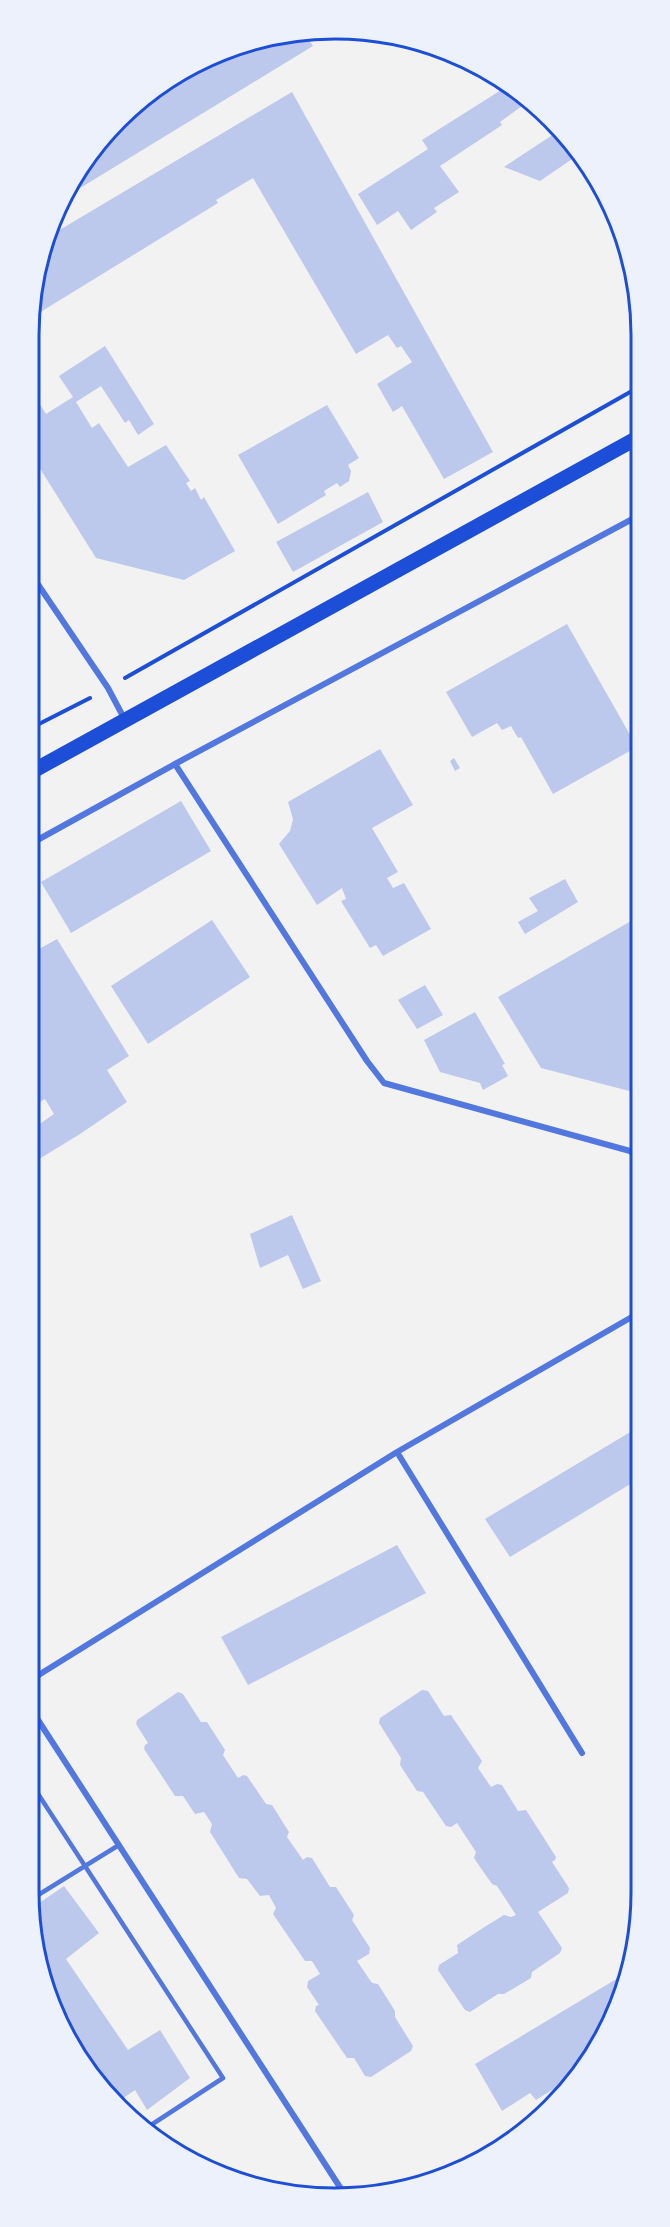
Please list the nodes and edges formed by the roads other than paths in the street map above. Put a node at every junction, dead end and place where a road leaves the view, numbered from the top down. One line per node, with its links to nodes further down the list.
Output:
1 (631, 441): 4 (main road)
2 (631, 520): 5 (street)
3 (39, 587): 4 (street)
4 (125, 720): 6 (main road)
5 (175, 764): 7 (street); 8 (street)
6 (39, 768)
7 (39, 839)
8 (631, 1152)
9 (631, 1317): 10 (street)
10 (397, 1452): 11 (street); 13 (street)
11 (39, 1675)
12 (39, 1721): 15 (street)
13 (582, 1753)
14 (39, 1796): 16 (lane)
15 (119, 1845): 16 (lane); 19 (street)
16 (84, 1867): 17 (lane); 18 (lane)
17 (39, 1894)
18 (152, 2124)
19 (340, 2188)

